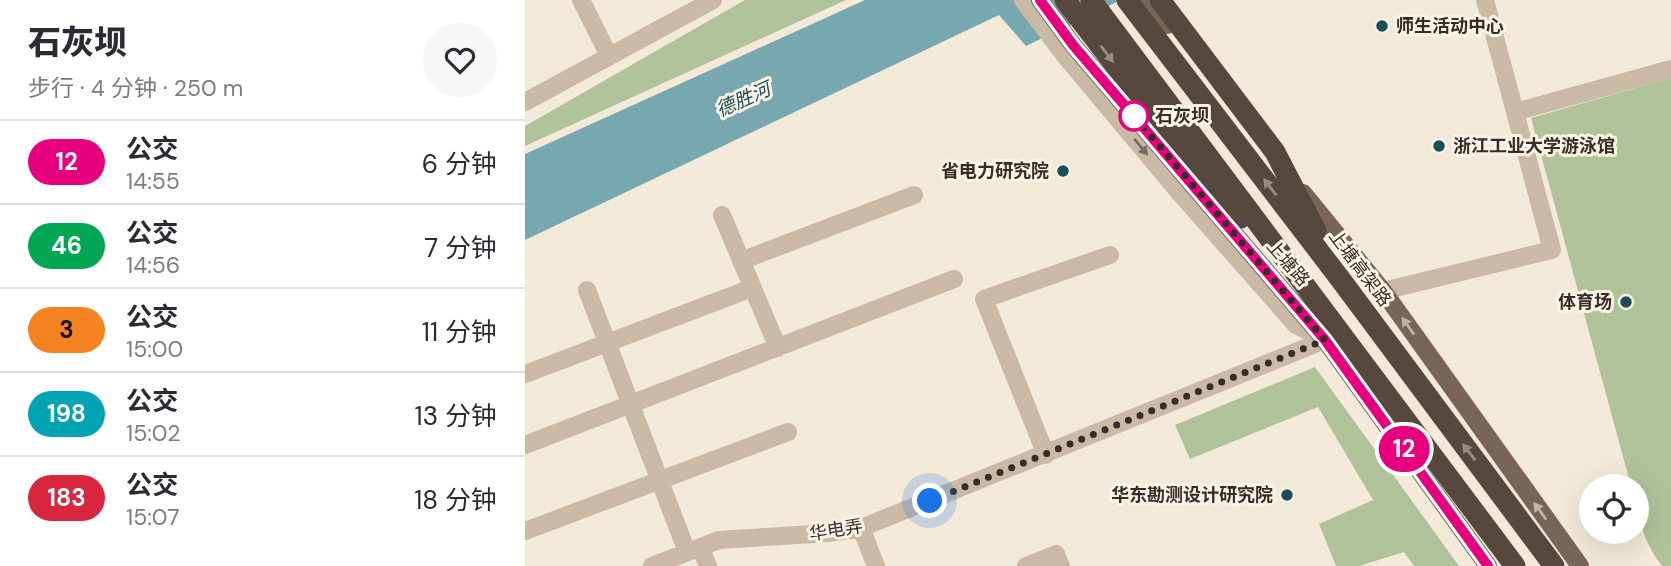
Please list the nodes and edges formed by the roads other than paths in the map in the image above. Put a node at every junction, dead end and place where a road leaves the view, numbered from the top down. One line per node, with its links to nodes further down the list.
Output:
1 (581, 0): 11 (street)
2 (713, 0): 11 (street)
3 (1023, 0): 10 (street)
4 (1040, 0): 10 (main road, 上塘路)
5 (1065, 0): 24 (highway, one-way to 24)
6 (1091, 0): 24 (highway)
7 (1127, 0): 20 (highway, 上塘高架路, one-way to 7)
8 (1485, 0): 14 (street)
9 (1153, 2): 20 (highway); 23 (main road)
10 (1070, 51): 25 (main road, 上塘路, one-way to 25)
11 (609, 56): 13 (street)
12 (1671, 69): 14 (street)
13 (525, 102)
14 (1515, 112): 23 (street)
15 (914, 195): 18 (street)
16 (722, 215): 18 (street)
17 (1110, 255): 32 (street)
18 (741, 261): 21 (street)
19 (954, 279): 27 (street)
20 (1341, 280): 44 (highway, 上塘高架路, one-way to 20)
21 (752, 288): 26 (street); 27 (street)
22 (587, 290): 26 (street)
23 (1383, 291): 45 (main road, one-way to 23)
24 (1314, 296): 43 (highway)
25 (1325, 340): 32 (street, 华电弄); 42 (main road, 上塘路)
26 (608, 344): 28 (street); 29 (street)
27 (778, 348): 29 (street)
28 (525, 374)
29 (632, 405): 31 (street); 33 (street)
30 (788, 432): 33 (street)
31 (525, 446)
32 (1046, 455): 34 (street, 华电弄)
33 (661, 482): 35 (street); 36 (street)
34 (861, 528): 36 (street, 华电弄); 39 (street)
35 (525, 531)
36 (694, 550): 37 (street, 华电弄); 38 (street)
37 (652, 566)
38 (708, 566)
39 (876, 566)
40 (1026, 566): 41 (street)
41 (1061, 566)
42 (1488, 566)
43 (1515, 566)
44 (1554, 566)
45 (1580, 566)

